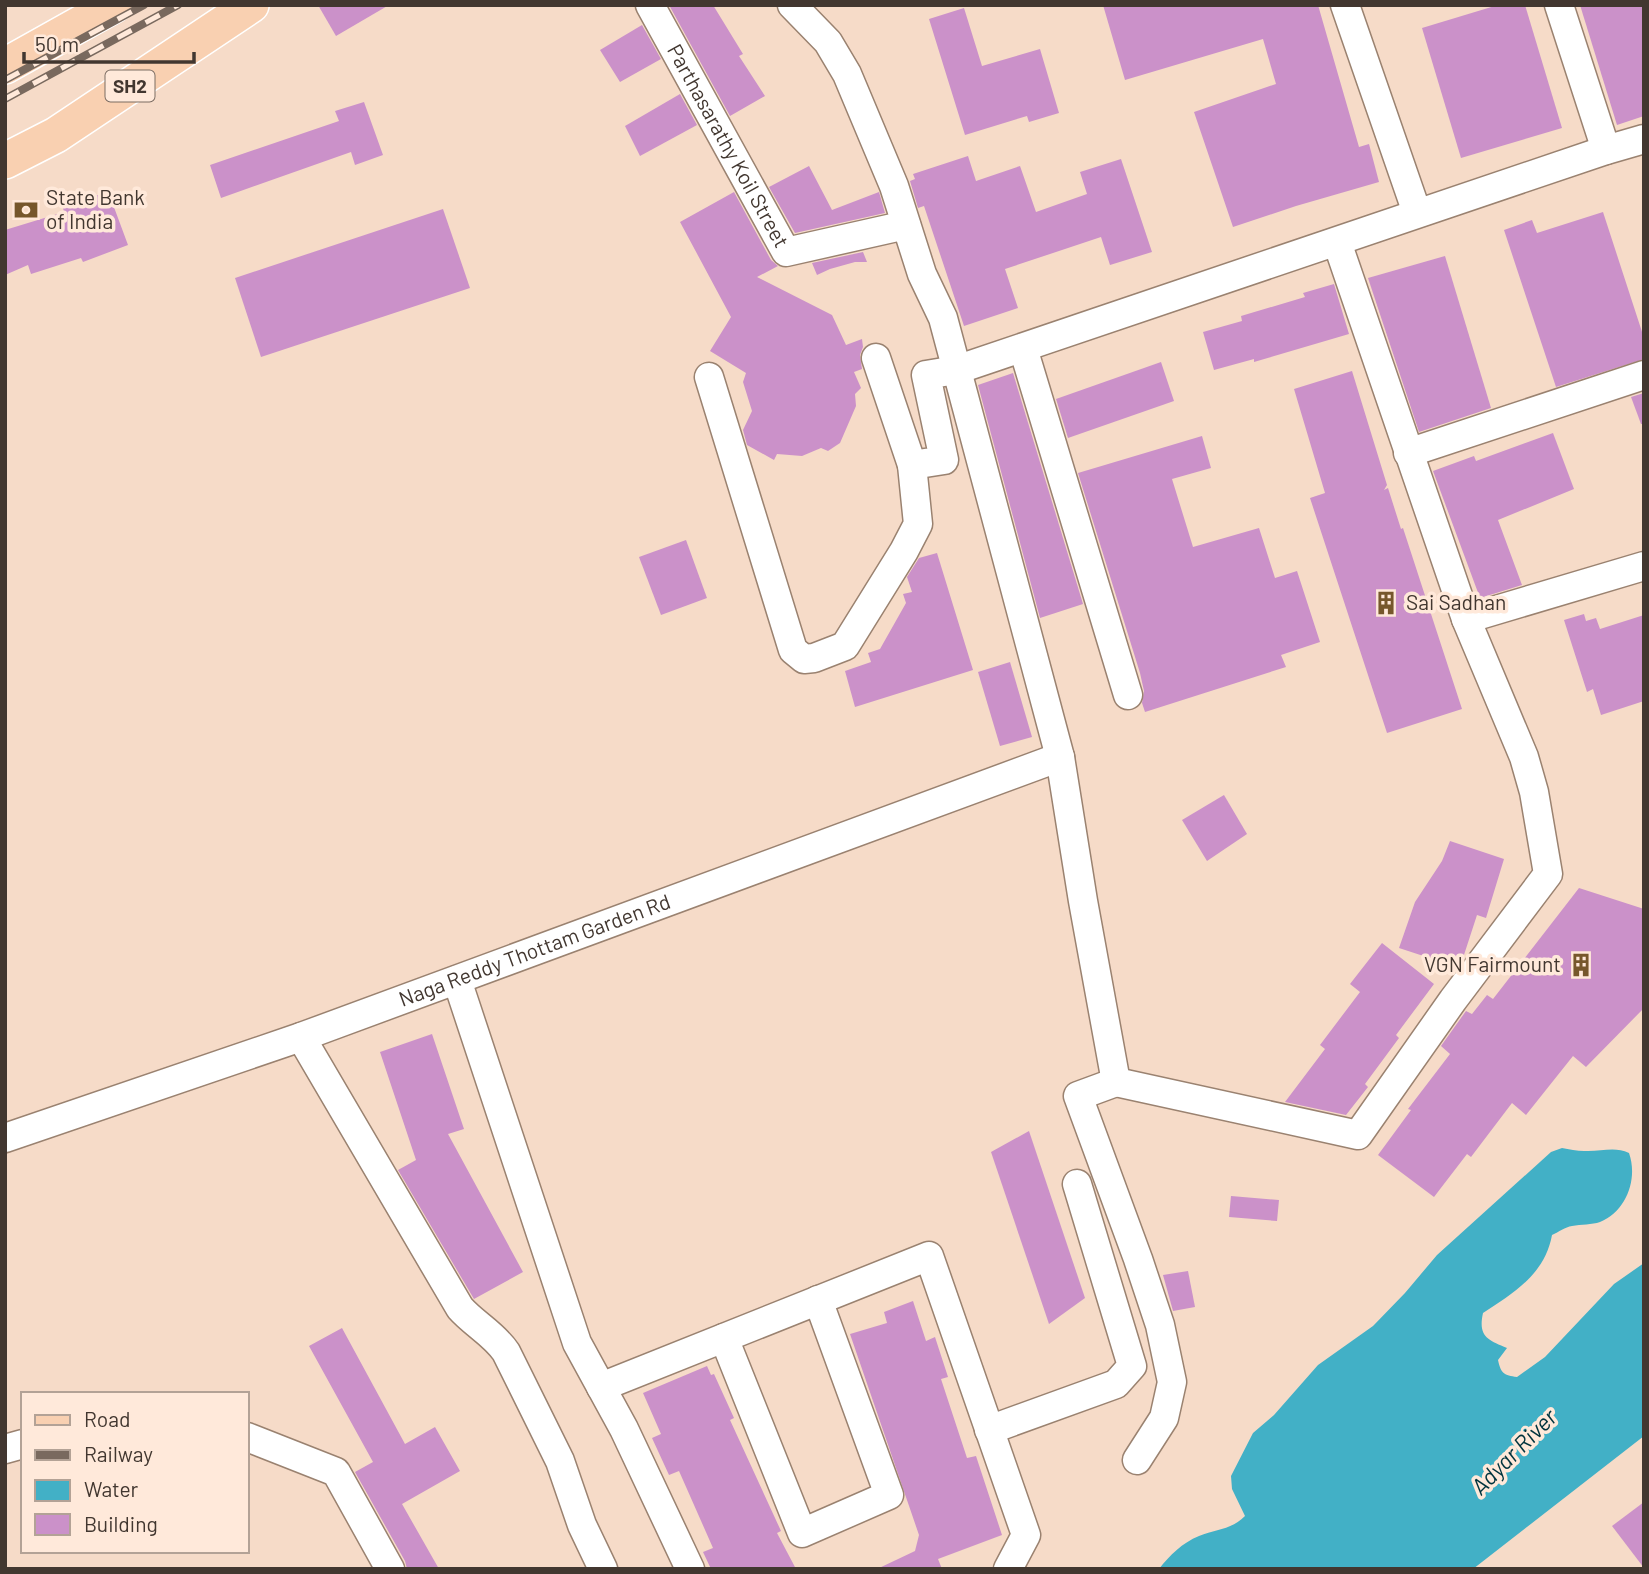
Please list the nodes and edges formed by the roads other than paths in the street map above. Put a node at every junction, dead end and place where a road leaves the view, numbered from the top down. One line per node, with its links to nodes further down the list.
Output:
1 (114, 5): 7 (main road)
2 (251, 5): 10 (main road, SH2)
3 (650, 5): 12 (street, Parthasarathy Koil Street)
4 (792, 5): 12 (street)
5 (1345, 5): 11 (street)
6 (1559, 5): 9 (street)
7 (5, 66)
8 (1644, 139): 9 (street)
9 (1606, 150): 11 (street)
10 (5, 161)
11 (1417, 214): 13 (street)
12 (906, 225): 16 (street)
13 (1337, 243): 14 (street); 19 (street)
14 (1023, 348): 16 (street); 23 (street)
15 (876, 358): 20 (street)
16 (956, 370): 20 (street); 24 (street)
17 (1644, 375): 19 (street)
18 (709, 377): 20 (street)
19 (1408, 453): 22 (street)
20 (912, 465)
21 (1644, 566): 22 (street)
22 (1466, 620): 27 (street)
23 (1128, 695)
24 (1060, 757): 25 (street, Naga Reddy Thottam Garden Rd); 27 (street)
25 (457, 980): 26 (street, Naga Reddy Thottam Garden Rd); 32 (street)
26 (301, 1037): 28 (street, Naga Reddy Thottam Garden Rd); 37 (street)
27 (1116, 1082): 35 (street)
28 (5, 1138)
29 (1077, 1184): 33 (street)
30 (818, 1300): 31 (street); 31 (street); 33 (street)
31 (724, 1338): 32 (street)
32 (601, 1387): 38 (street)
33 (989, 1430): 39 (street)
34 (248, 1437): 36 (street)
35 (1137, 1460)
36 (390, 1569)
37 (604, 1569)
38 (690, 1569)
39 (1008, 1569)

